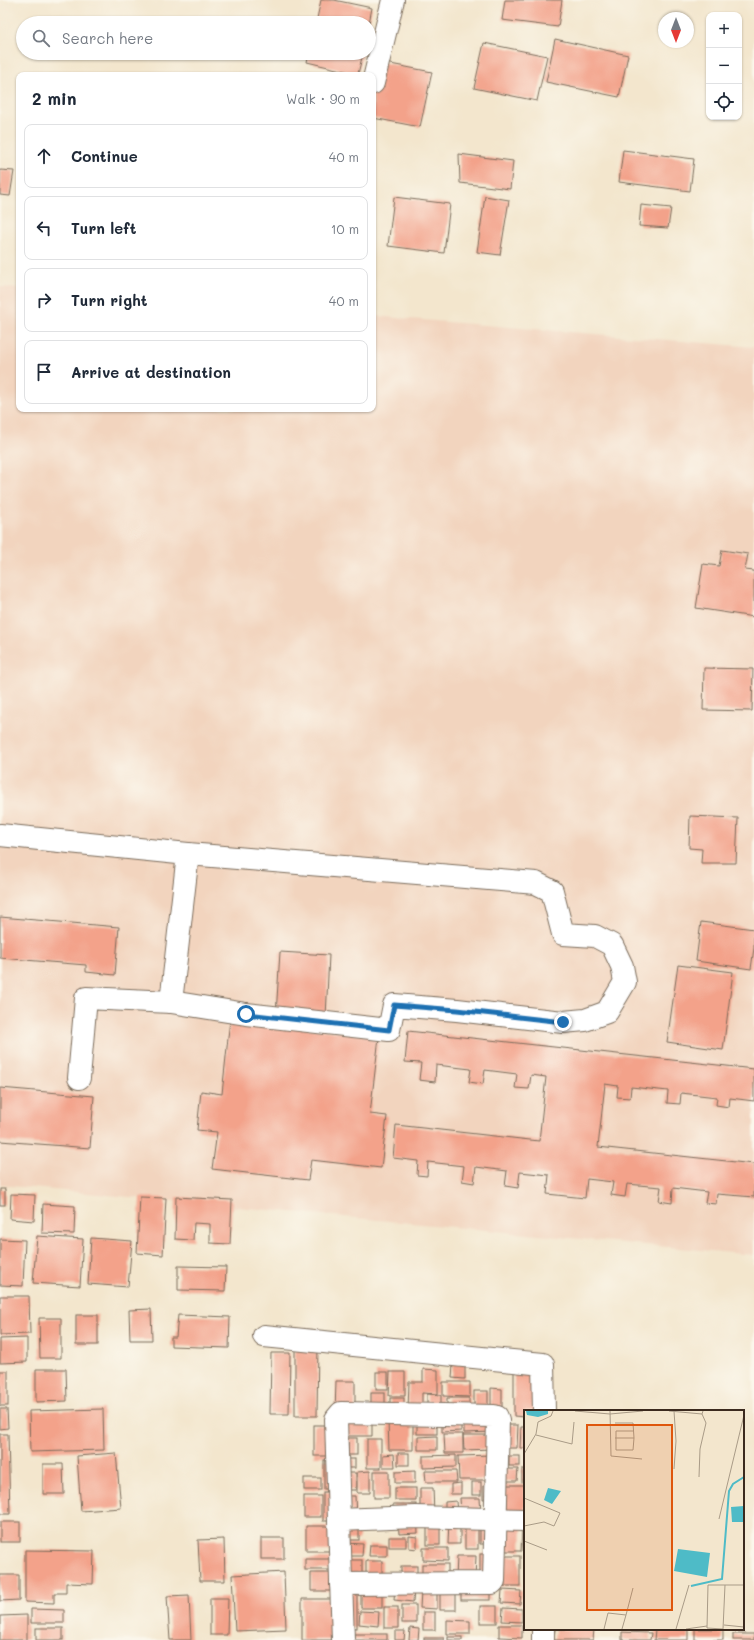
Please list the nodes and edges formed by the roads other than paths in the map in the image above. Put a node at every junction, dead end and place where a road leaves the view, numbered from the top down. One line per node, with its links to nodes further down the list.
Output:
1 (393, 0): 2 (street)
2 (376, 72)
3 (0, 835): 4 (street)
4 (188, 854): 5 (street); 5 (street)
5 (171, 1002): 6 (street)
6 (79, 1078)
7 (264, 1336): 8 (street)
8 (544, 1410)
9 (495, 1518): 10 (street); 10 (street); 11 (street); 12 (street)
10 (339, 1520): 12 (street)
11 (524, 1520)
12 (341, 1584): 13 (street)
13 (343, 1640)

